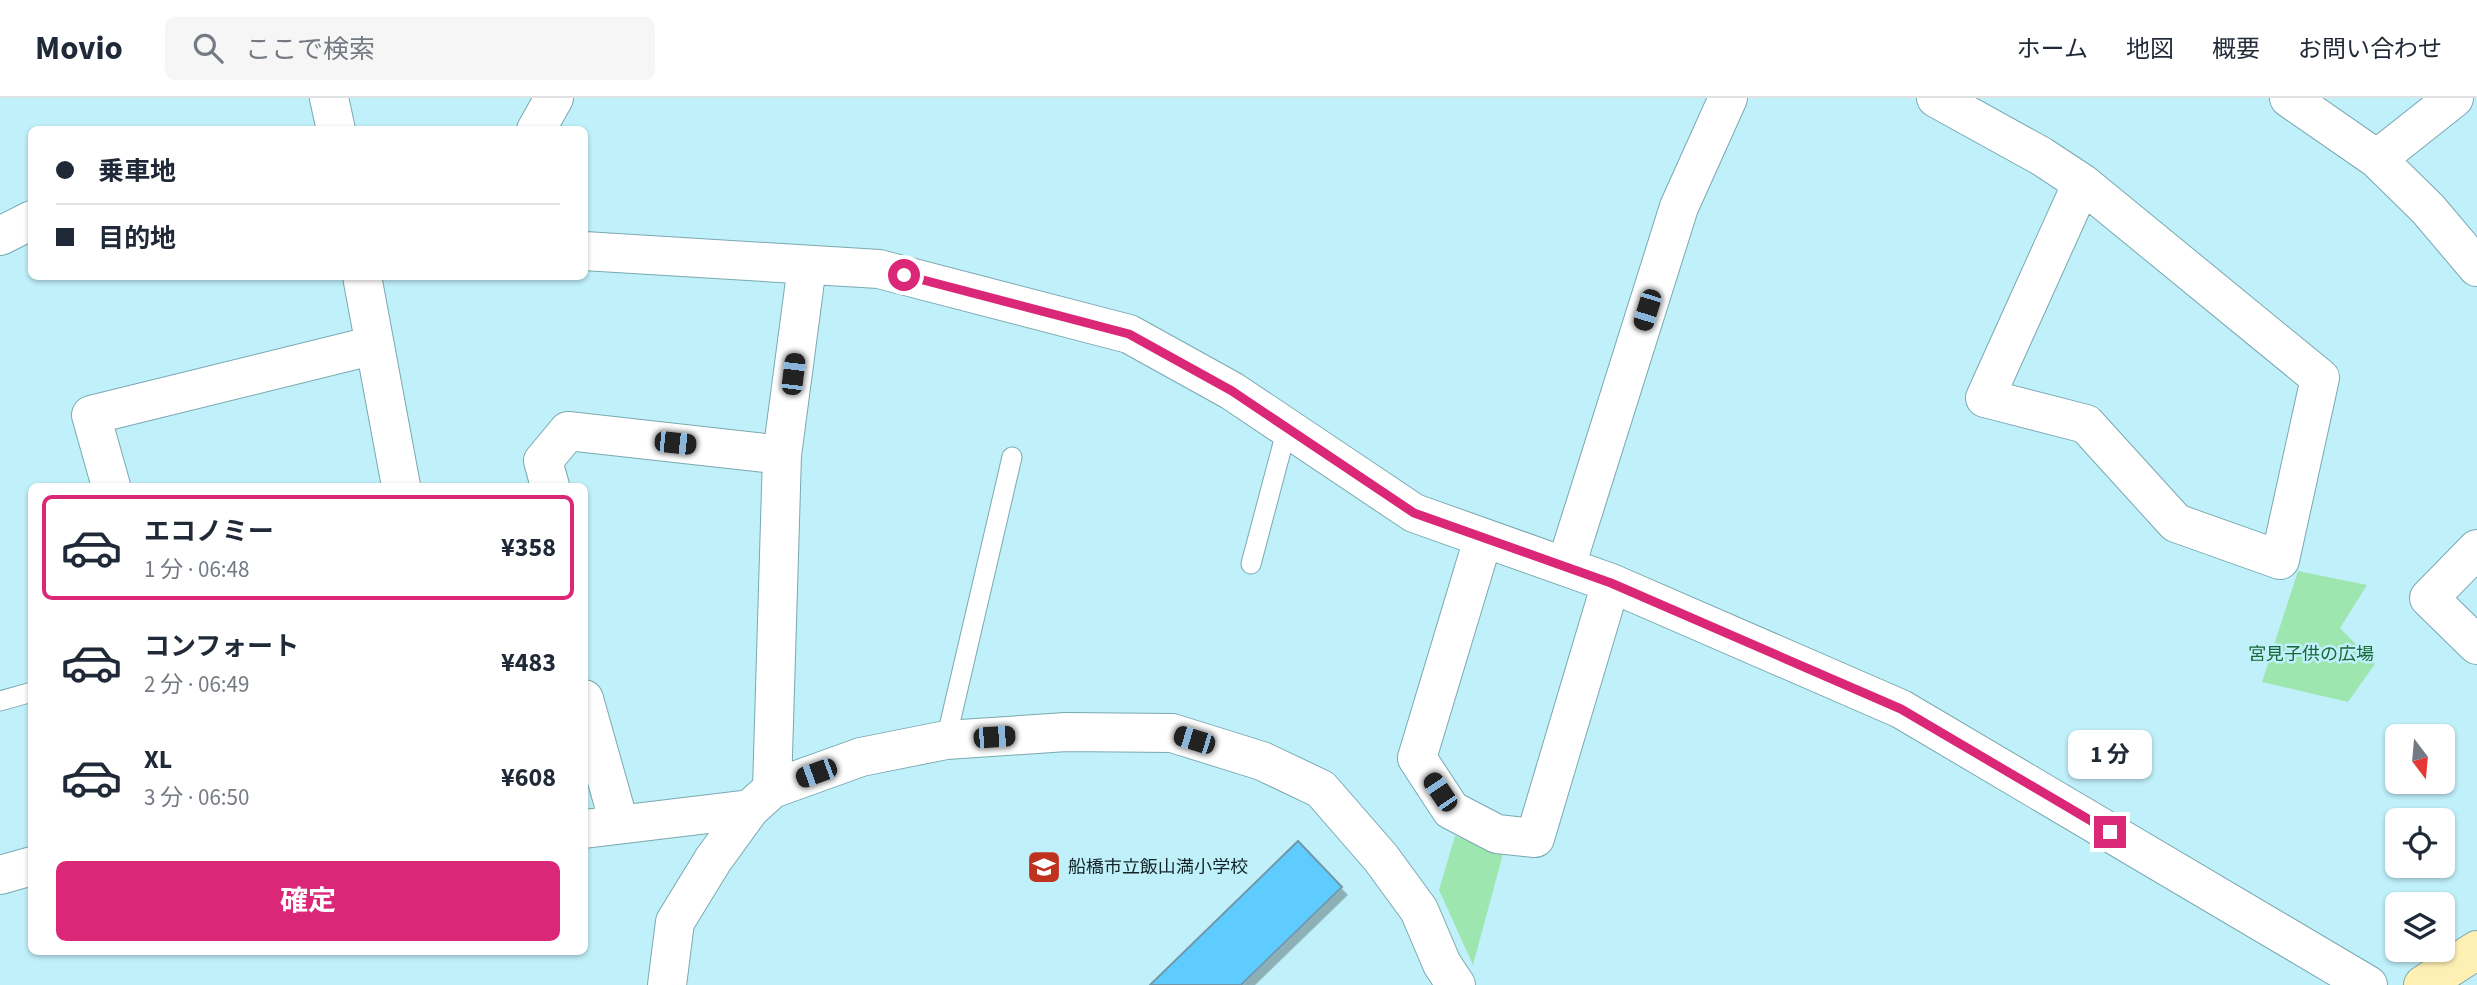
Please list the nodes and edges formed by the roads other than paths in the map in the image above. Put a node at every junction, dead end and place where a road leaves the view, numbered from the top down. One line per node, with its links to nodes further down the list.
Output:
1 (329, 98): 7 (street)
2 (554, 98): 8 (street)
3 (1728, 98): 27 (street)
4 (1936, 98): 10 (street)
5 (2289, 98): 9 (street)
6 (2454, 98): 9 (street)
7 (335, 126)
8 (538, 126)
9 (2377, 159): 15 (street)
10 (2082, 183): 10 (street)
11 (28, 222): 12 (street)
12 (0, 236)
13 (588, 251): 14 (street)
14 (807, 267): 18 (street); 19 (street)
15 (2477, 267)
16 (363, 280): 17 (street)
17 (375, 345): 21 (street); 22 (street)
18 (1287, 428): 24 (street); 26 (lane)
19 (782, 455): 23 (street); 34 (street)
20 (1012, 457): 33 (lane)
21 (110, 483)
22 (400, 483)
23 (549, 483)
24 (1483, 539): 27 (street); 28 (street)
25 (2477, 549): 29 (street)
26 (1251, 564)
27 (1566, 566): 28 (street)
28 (1611, 583): 41 (street)
29 (2477, 645)
30 (28, 693): 31 (lane)
31 (0, 701)
32 (588, 727): 35 (street)
33 (946, 740): 34 (street); 40 (street)
34 (761, 799): 35 (street); 39 (street)
35 (602, 826)
36 (28, 867): 37 (street)
37 (0, 875)
38 (2477, 950): 42 (street)
39 (667, 985)
40 (1456, 985)
41 (2368, 985)
42 (2423, 985)

